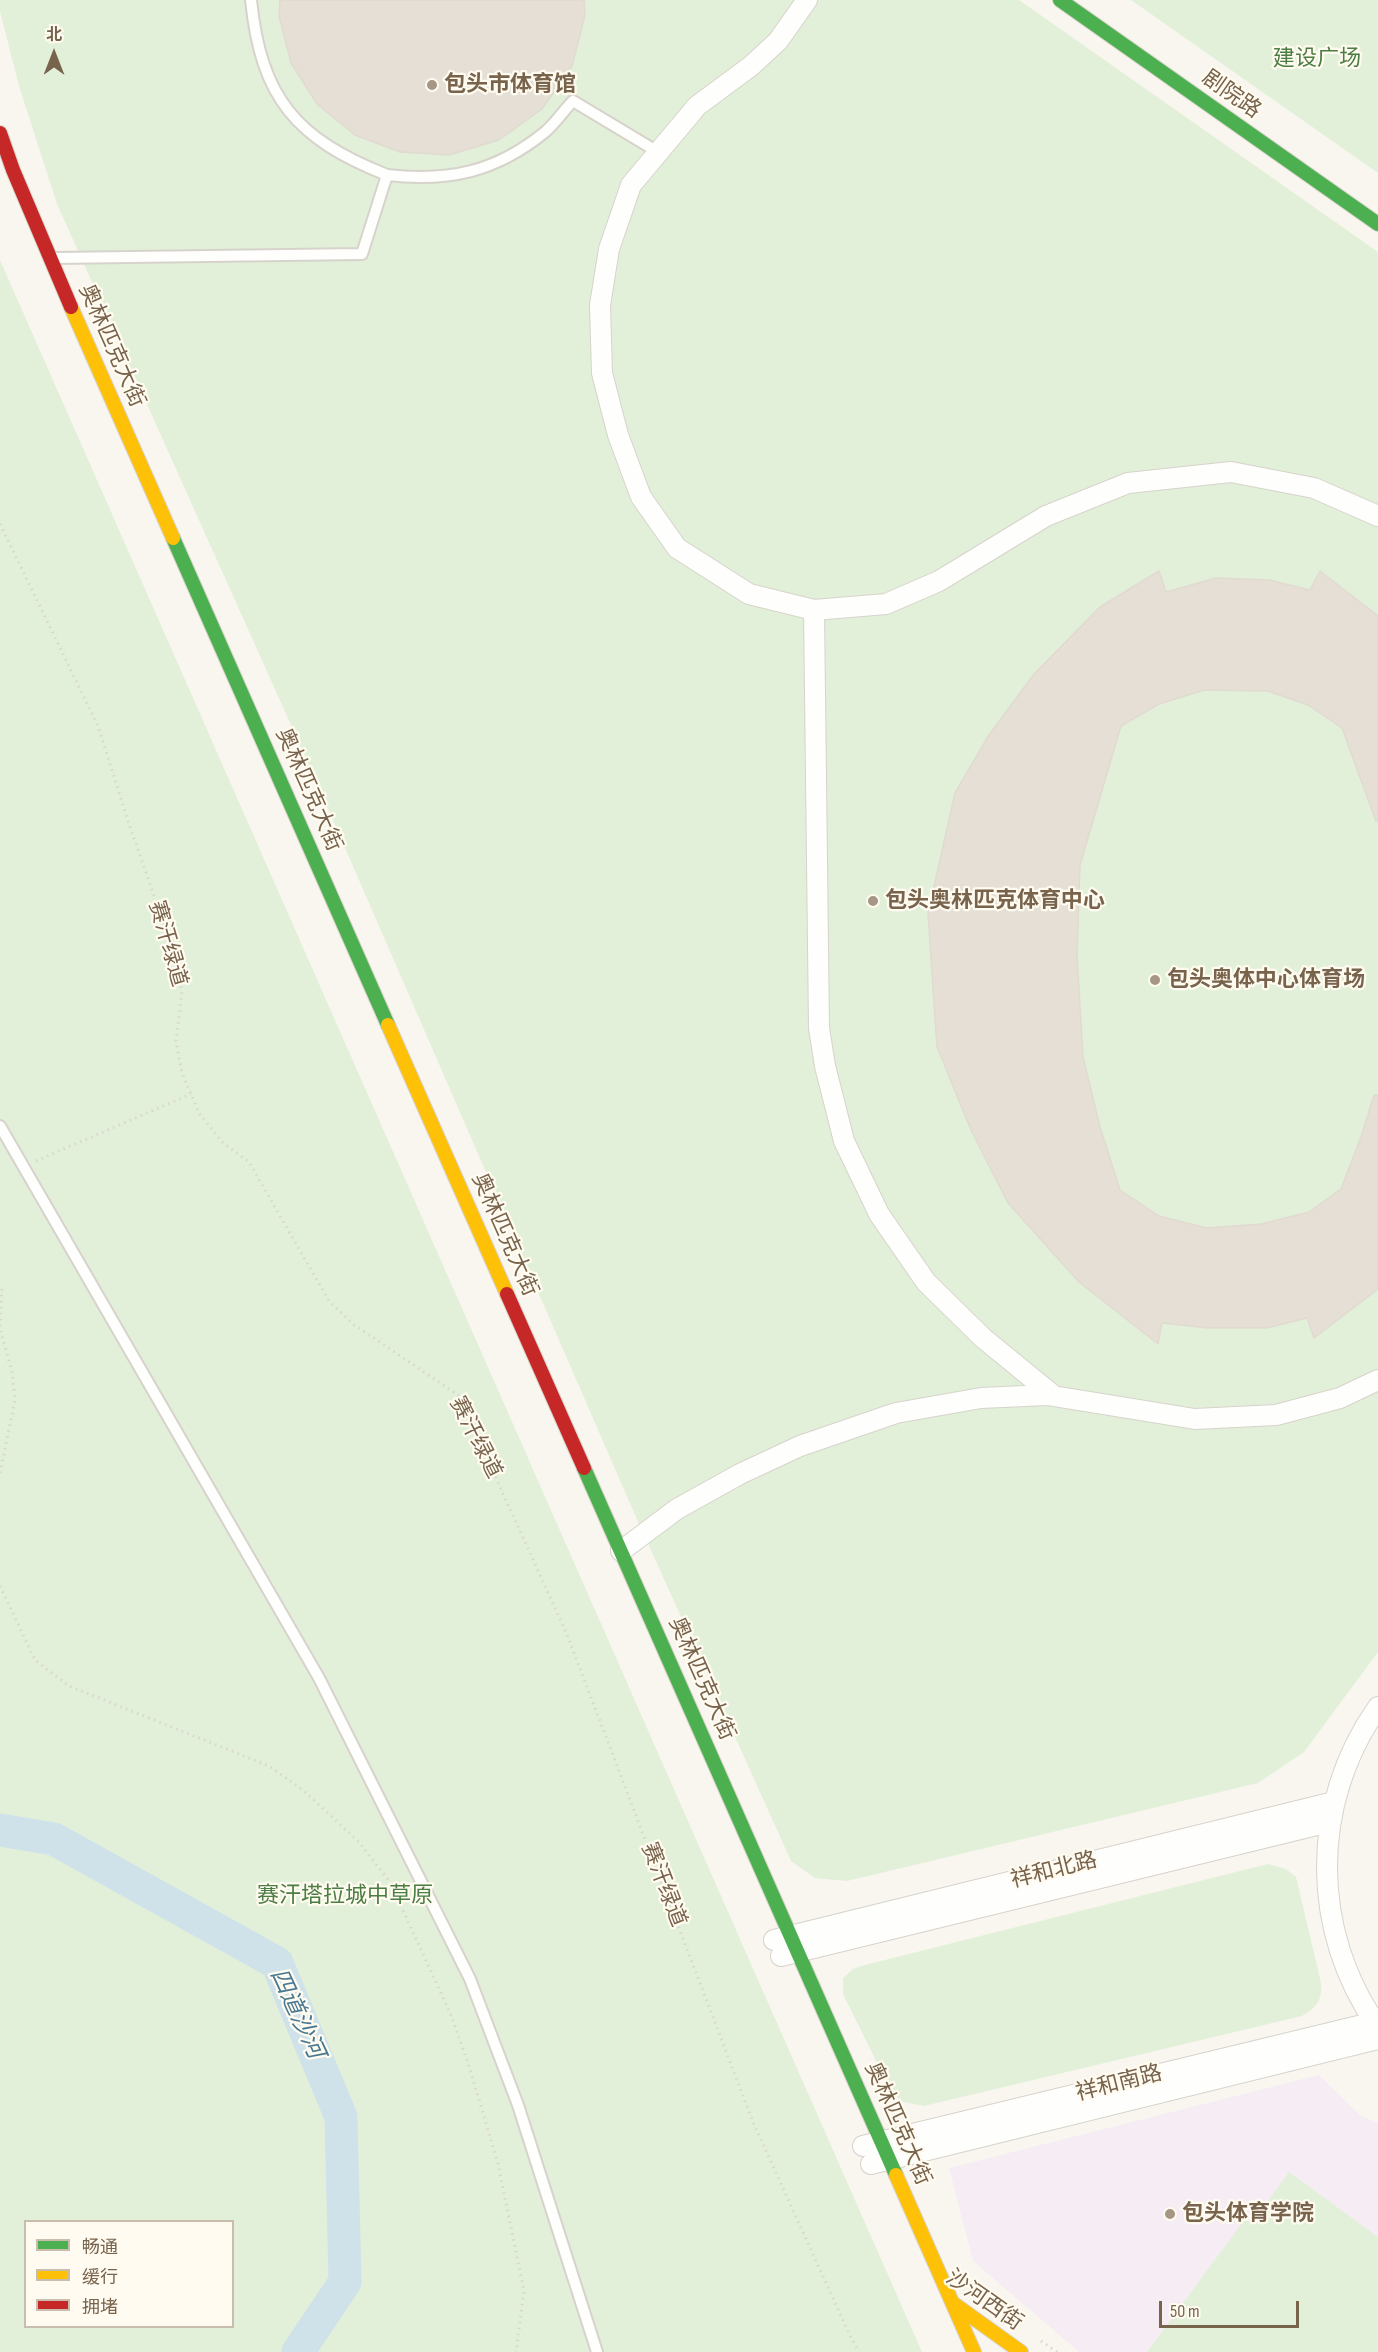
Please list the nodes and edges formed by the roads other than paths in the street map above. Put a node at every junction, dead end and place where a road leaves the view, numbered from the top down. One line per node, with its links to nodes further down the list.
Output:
1 (251, 0): 6 (lane)
2 (807, 0): 5 (street)
3 (1060, 0): 7 (main road, 剧院路)
4 (0, 133): 8 (main road, 奥林匹克大街)
5 (658, 152): 6 (lane); 10 (street)
6 (387, 175): 8 (lane)
7 (1378, 224)
8 (50, 258): 14 (main road, 奥林匹克大街)
9 (1378, 516): 10 (street)
10 (814, 610): 13 (street)
11 (0, 1126): 25 (lane)
12 (1378, 1380): 13 (street)
13 (1054, 1396): 14 (street)
14 (621, 1551): 18 (main road, 奥林匹克大街)
15 (1378, 1707): 16 (street)
16 (1334, 1802): 17 (street); 18 (street, 祥和北路)
17 (1329, 1822): 18 (street, 祥和北路); 19 (street)
18 (783, 1947): 20 (main road, 奥林匹克大街)
19 (1377, 2029): 20 (street, 祥和南路)
20 (873, 2153): 22 (main road, 奥林匹克大街)
21 (933, 2291): 22 (main road, 沙河西街)
22 (953, 2304): 24 (main road, 奥林匹克大街); 27 (main road, 沙河西街)
23 (946, 2324): 24 (main road, 沙河西街)
24 (972, 2346): 26 (main road, 沙河西街)
25 (597, 2352)
26 (985, 2352)
27 (1021, 2352)

